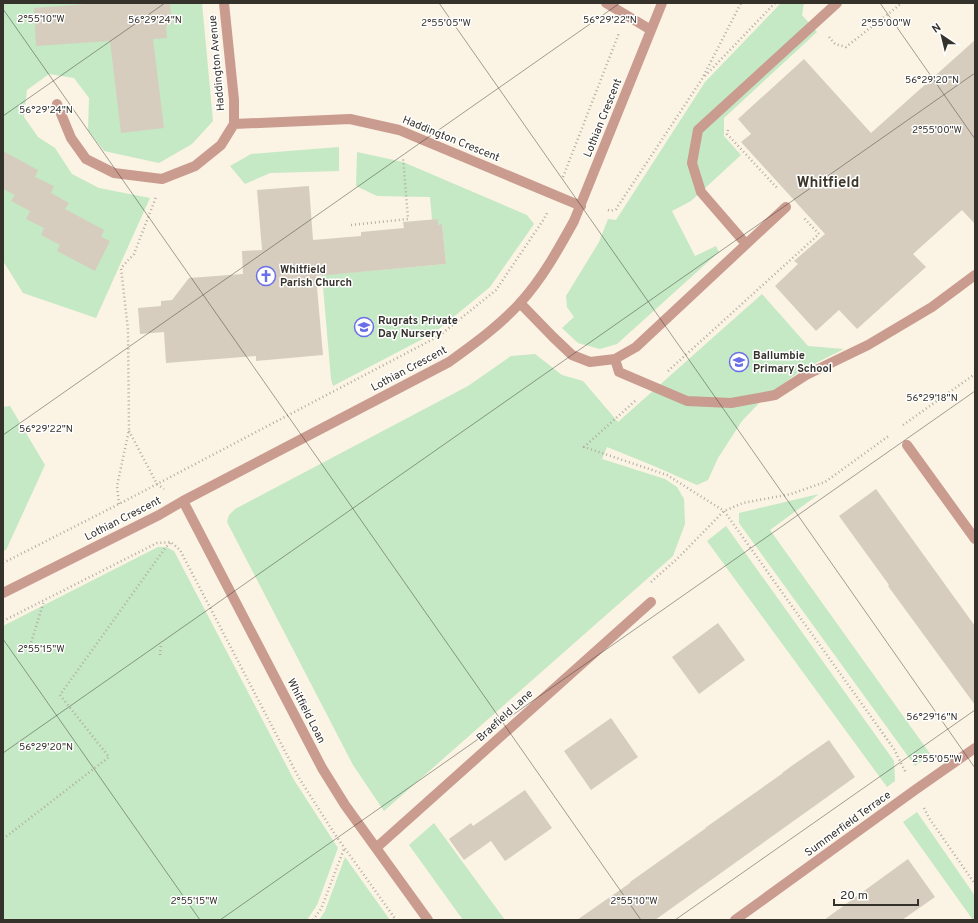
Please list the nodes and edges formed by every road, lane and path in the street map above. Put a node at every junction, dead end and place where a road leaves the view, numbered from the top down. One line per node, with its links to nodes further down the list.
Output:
1 (224, 3): 13 (street, Haddington Avenue)
2 (606, 3): 8 (street)
3 (662, 3): 10 (street, Lothian Crescent)
4 (741, 3): 11 (path)
5 (775, 3): 11 (path)
6 (836, 3): 9 (street)
7 (902, 3): 9 (path)
8 (626, 15): 10 (street); 16 (path)
9 (816, 21): 21 (street)
10 (651, 30): 17 (street, Lothian Crescent)
11 (702, 79): 19 (path)
12 (57, 104): 15 (street, Haddington Avenue)
13 (234, 124): 15 (street, Haddington Avenue); 16 (street, Haddington Crescent)
14 (403, 157): 20 (path)
15 (162, 179): 28 (path)
16 (556, 195): 17 (street, Haddington Crescent); 31 (path)
17 (581, 206): 23 (street, Lothian Crescent)
18 (786, 207): 21 (street)
19 (608, 210)
20 (351, 224)
21 (746, 244): 24 (street)
22 (975, 275): 24 (street)
23 (520, 303): 24 (street); 32 (street, Lothian Crescent)
24 (615, 359)
25 (975, 374): 27 (path)
26 (615, 419): 34 (path)
27 (900, 428)
28 (129, 430): 31 (path); 33 (path)
29 (894, 432): 34 (path)
30 (907, 445): 35 (street)
31 (157, 484): 32 (path); 33 (path)
32 (183, 501): 39 (street, Lothian Crescent); 50 (street, Whitfield Loan)
33 (119, 504): 37 (path)
34 (724, 511): 38 (path); 47 (path)
35 (975, 539)
36 (171, 542): 40 (path); 48 (path); 49 (path)
37 (3, 563)
38 (646, 585)
39 (3, 593)
40 (45, 600): 42 (path); 44 (path)
41 (651, 602): 50 (street, Braefield Lane)
42 (3, 621)
43 (161, 644): 45 (path)
44 (30, 646)
45 (160, 654)
46 (975, 748): 47 (street, Summerfield Terrace)
47 (915, 790): 51 (path); 55 (street, Summerfield Terrace)
48 (3, 839)
49 (344, 848): 52 (path); 53 (path)
50 (376, 848): 54 (street, Whitfield Loan)
51 (975, 884)
52 (313, 920)
53 (396, 920)
54 (428, 920)
55 (735, 920)

